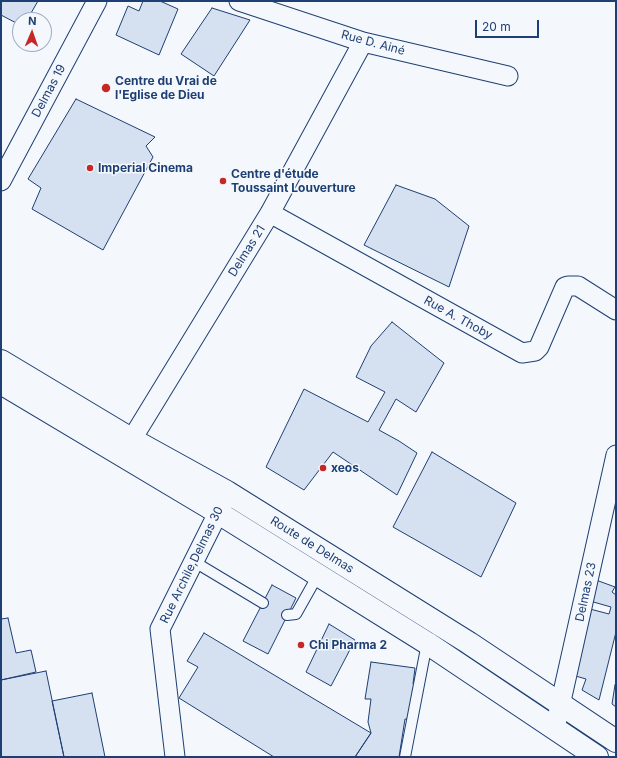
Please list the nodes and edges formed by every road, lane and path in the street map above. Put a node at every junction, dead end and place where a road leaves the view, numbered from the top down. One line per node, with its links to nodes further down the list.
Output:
1 (97, 1): 5 (street, Delmas 19)
2 (239, 1): 3 (street, Rue D. Ainé)
3 (363, 42): 4 (street, Rue D. Ainé); 6 (street, Delmas 21)
4 (508, 76)
5 (1, 181)
6 (270, 213): 7 (street, Rue A. Thoby); 9 (street, Delmas 21)
7 (616, 310)
8 (2, 370): 9 (main road, Route de Delmas)
9 (127, 447): 11 (main road, Route de Delmas); 12 (main road, Route de Delmas)
10 (616, 456): 18 (street, Delmas 23)
11 (228, 493): 12 (street, Rue Archile,Delmas 30); 18 (main road, Route de Delmas)
12 (217, 512): 13 (street, Rue Archile,Delmas 30); 14 (main road, Route de Delmas)
13 (193, 561): 15 (lane); 21 (street, Rue Archile,Delmas 30)
14 (318, 575): 16 (lane); 17 (main road, Route de Delmas)
15 (263, 603)
16 (287, 615)
17 (427, 643): 19 (main road, Route de Delmas); 22 (lane)
18 (561, 704): 19 (street, Delmas 23); 20 (main road, Route de Delmas)
19 (555, 728): 23 (main road, Route de Delmas)
20 (616, 741)
21 (175, 757)
22 (406, 757)
23 (597, 757)

